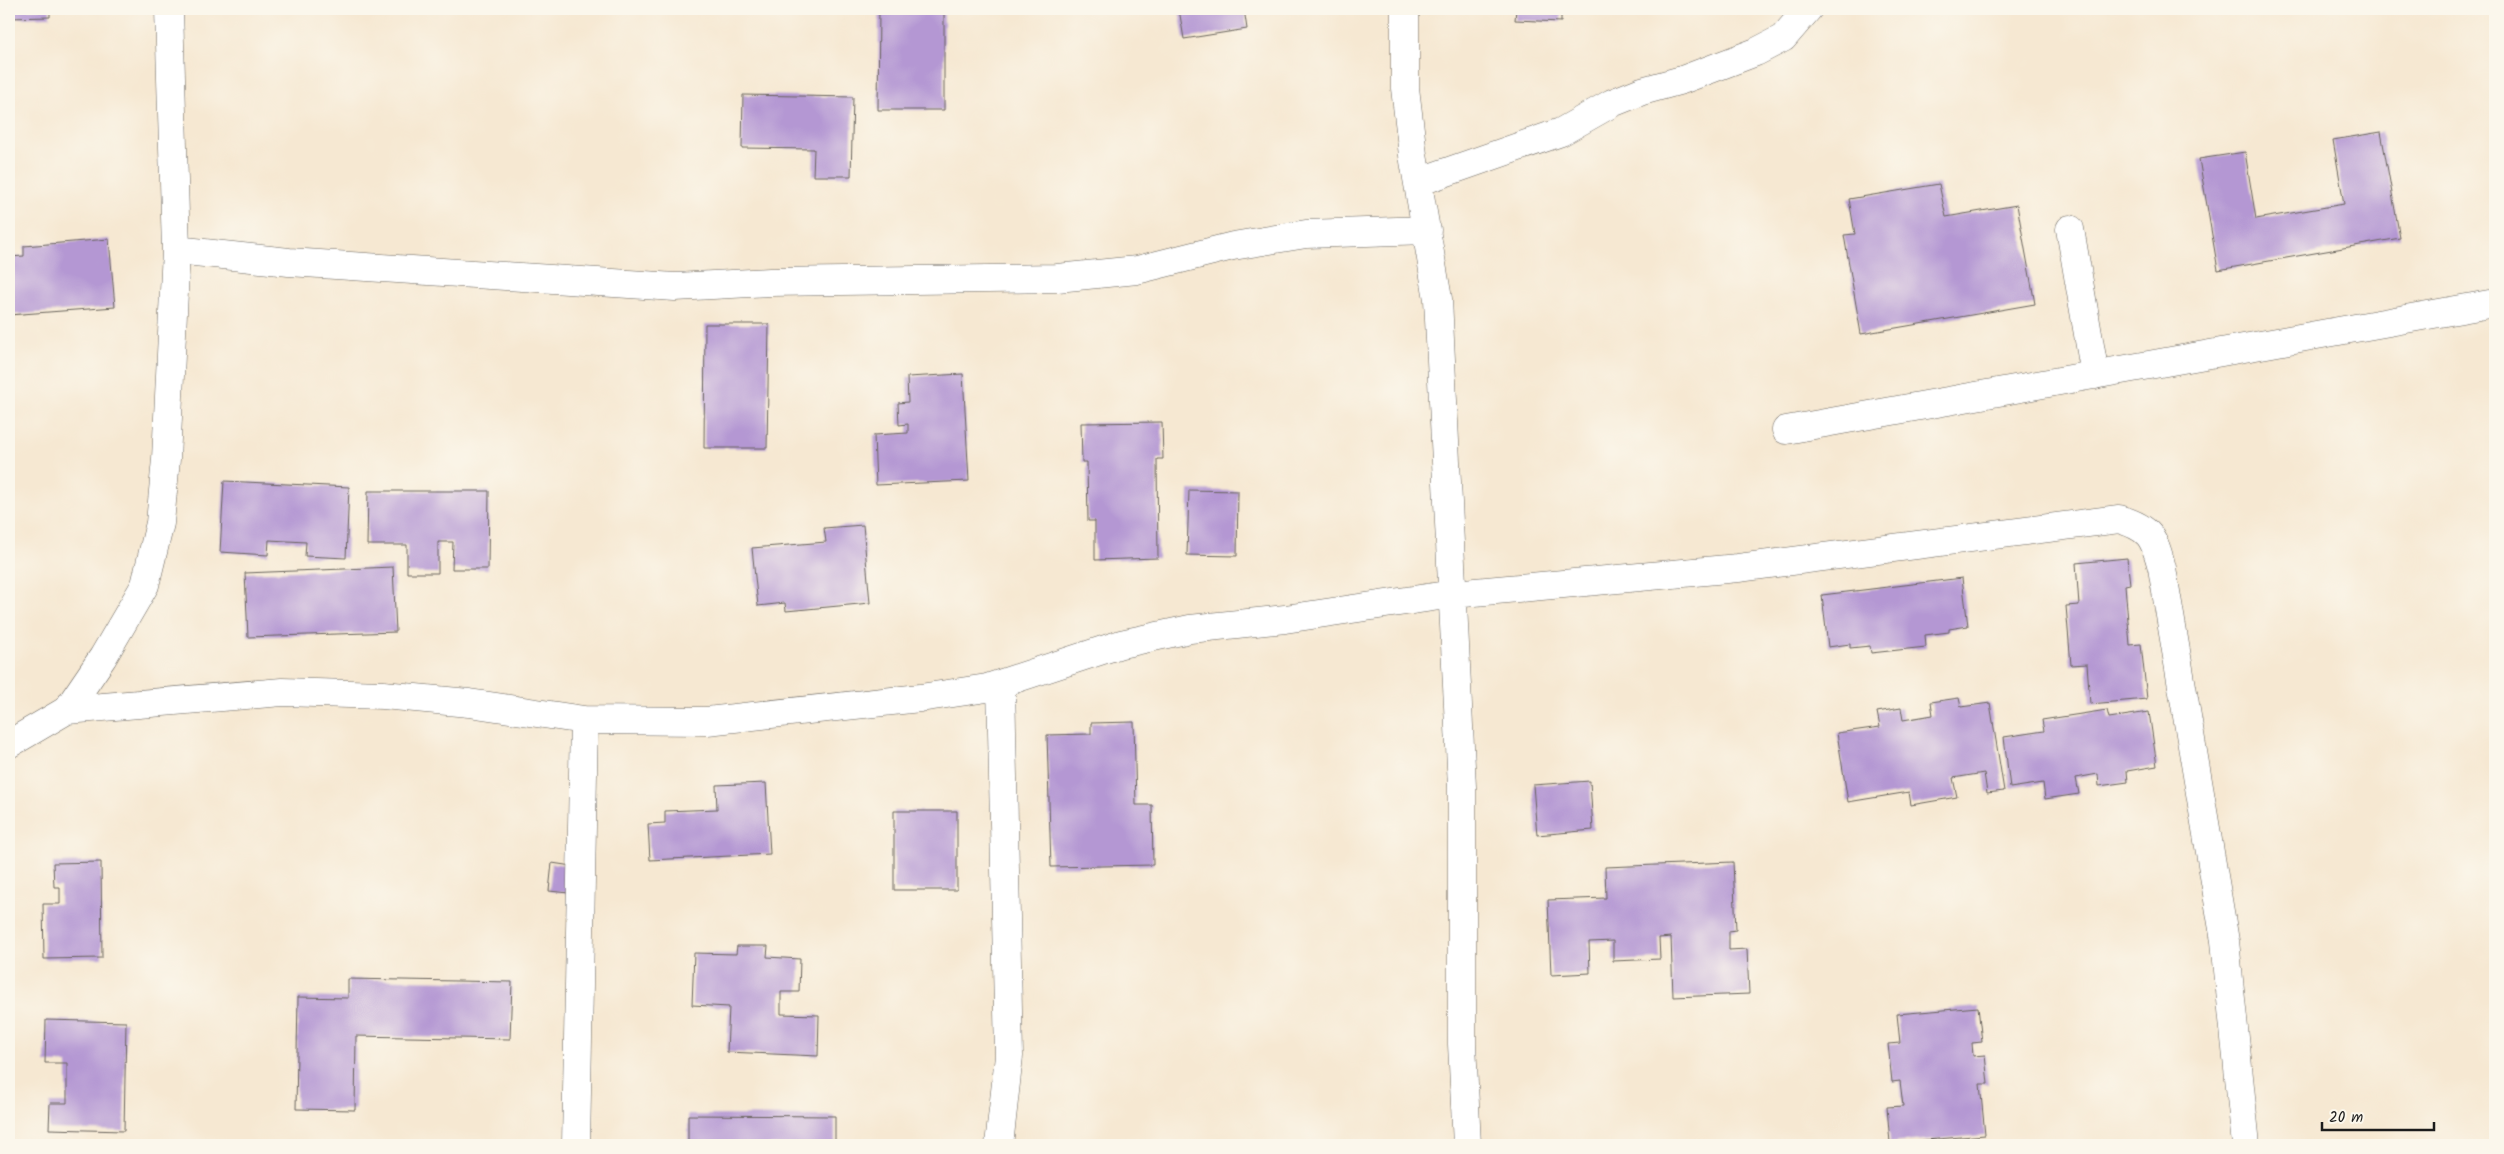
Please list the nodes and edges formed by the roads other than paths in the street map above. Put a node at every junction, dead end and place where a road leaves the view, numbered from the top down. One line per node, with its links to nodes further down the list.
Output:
1 (169, 9): 7 (street)
2 (1405, 9): 4 (street)
3 (1808, 9): 4 (street)
4 (1418, 182): 6 (street)
5 (2070, 229): 9 (street)
6 (1427, 230): 7 (street); 11 (street)
7 (176, 250): 13 (street)
8 (2495, 303): 9 (street)
9 (2095, 375): 10 (street)
10 (1786, 430)
11 (1454, 594): 12 (street); 18 (street); 19 (street)
12 (1001, 684): 14 (street); 17 (street)
13 (66, 710): 14 (street); 15 (street)
14 (584, 720): 16 (street)
15 (9, 744)
16 (576, 1145)
17 (999, 1145)
18 (1467, 1145)
19 (2246, 1145)

